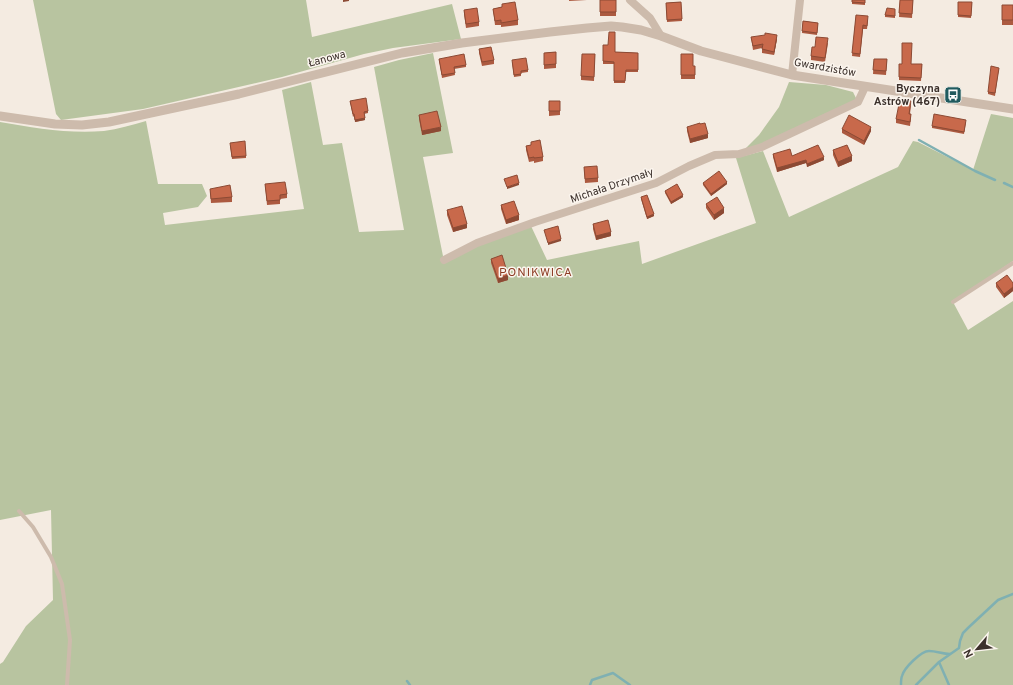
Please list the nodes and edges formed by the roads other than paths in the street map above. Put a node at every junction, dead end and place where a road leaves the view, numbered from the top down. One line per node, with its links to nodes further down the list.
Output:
1 (630, 0): 3 (street)
2 (800, 0): 4 (street)
3 (661, 36): 4 (street, Gwardzistów); 7 (street, Łanowa)
4 (792, 75): 5 (street, Gwardzistów)
5 (865, 87): 6 (street, Gwardzistów); 8 (street, Michała Drzymały)
6 (1013, 109)
7 (0, 116)
8 (444, 260)
9 (1013, 263): 10 (lane)
10 (953, 302)
11 (18, 511): 12 (lane)
12 (67, 685)

